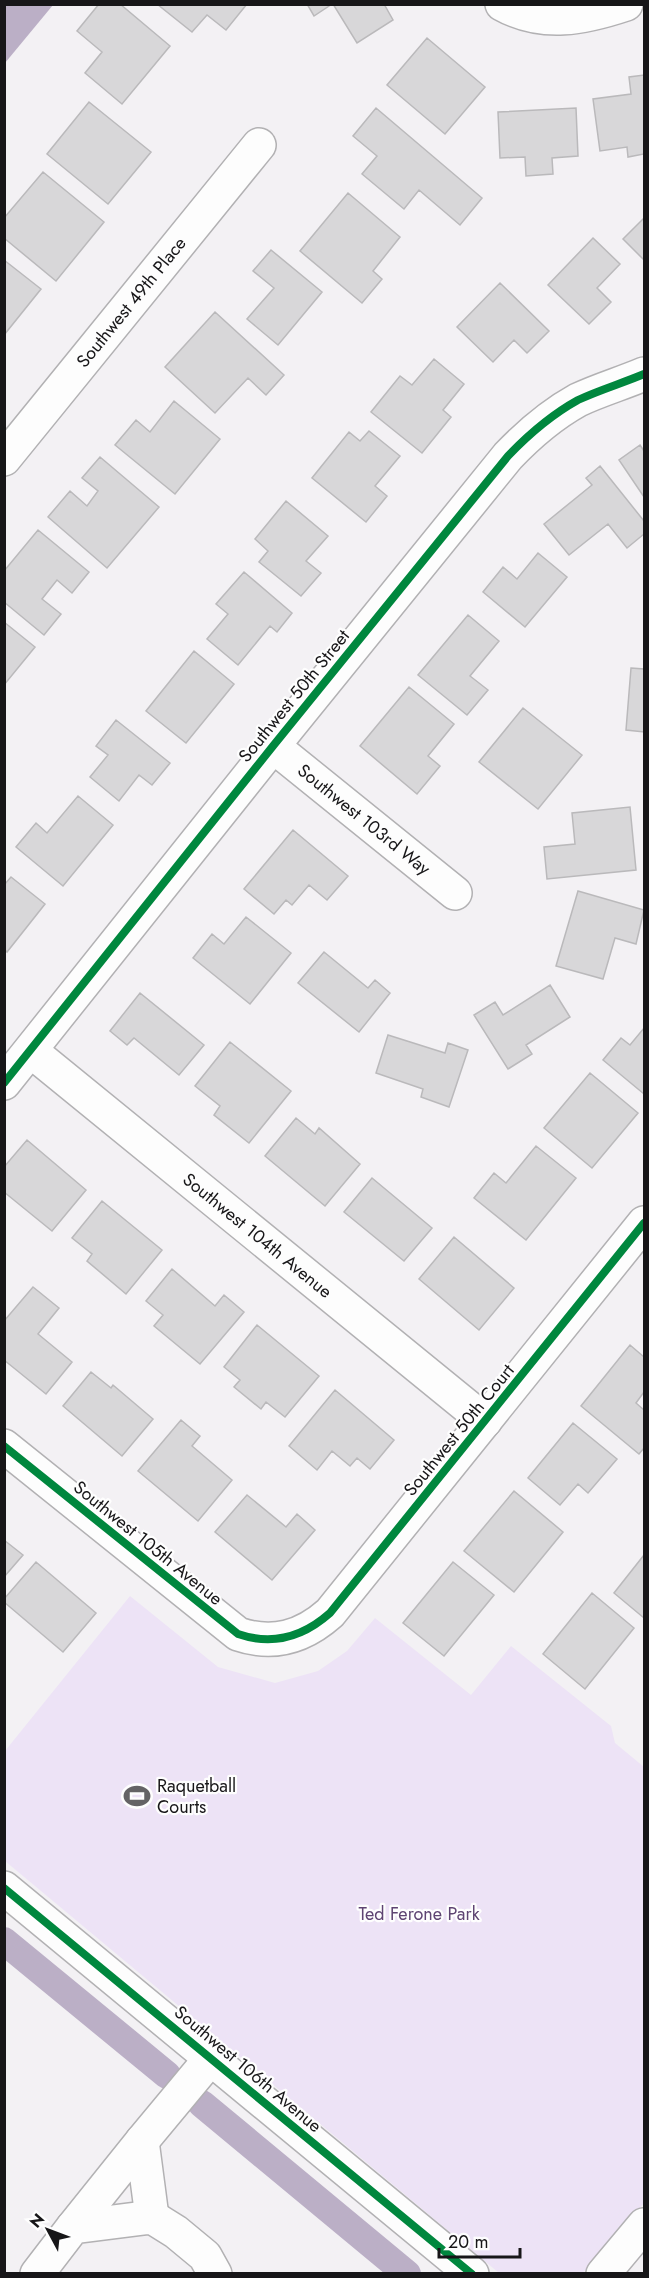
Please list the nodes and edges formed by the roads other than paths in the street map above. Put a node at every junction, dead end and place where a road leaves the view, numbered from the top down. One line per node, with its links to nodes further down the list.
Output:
1 (502, 4): 2 (street)
2 (626, 4)
3 (259, 145): 5 (street, Southwest 49th Place)
4 (645, 374): 6 (street, Southwest 50th Street)
5 (4, 459)
6 (273, 746): 7 (street, Southwest 103rd Way); 8 (street, Southwest 50th Street)
7 (455, 893)
8 (31, 1051): 9 (street, Southwest 50th Street); 11 (street, Southwest 104th Avenue)
9 (4, 1083)
10 (645, 1223): 11 (street, Southwest 50th Court)
11 (484, 1422): 13 (street, Southwest 50th Court)
12 (4, 1446): 13 (street, Southwest 105th Avenue)
13 (283, 1639)
14 (7, 1894): 15 (street, Southwest 106th Avenue)
15 (211, 2058): 16 (street); 22 (street, Southwest 106th Avenue)
16 (142, 2141): 17 (street); 19 (street)
17 (152, 2217): 19 (street); 21 (street)
18 (645, 2225): 23 (street)
19 (73, 2227): 20 (street)
20 (37, 2274)
21 (215, 2274)
22 (472, 2274)
23 (603, 2274)

